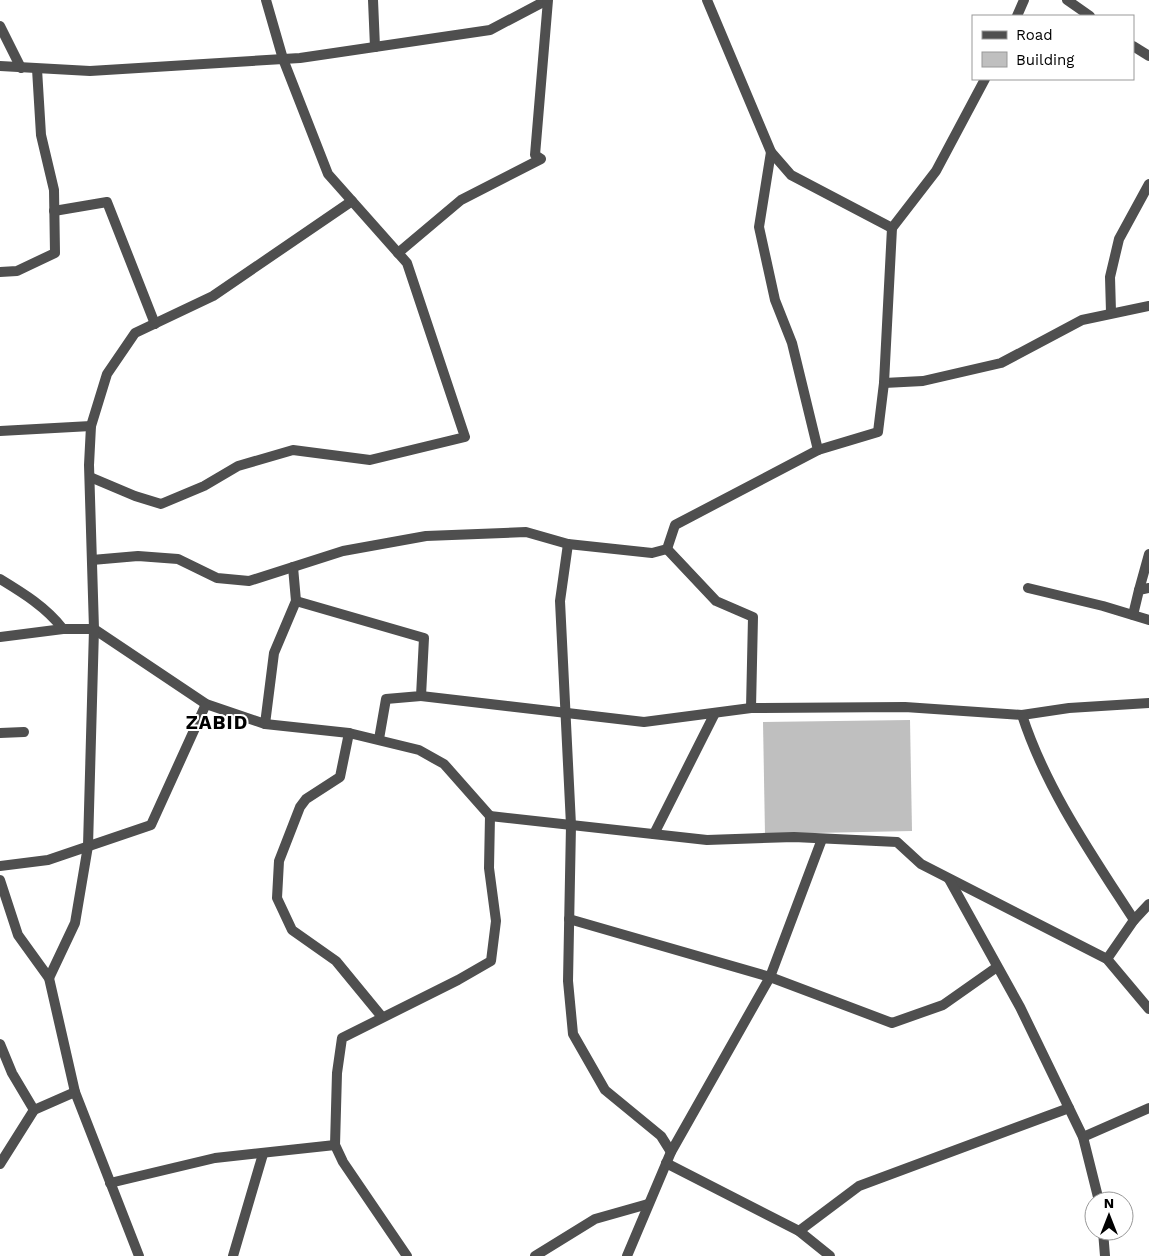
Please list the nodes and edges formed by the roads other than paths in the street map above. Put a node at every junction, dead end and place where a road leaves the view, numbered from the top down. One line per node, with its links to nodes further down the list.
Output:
1 (266, 0): 13 (street)
2 (373, 0): 10 (street)
3 (548, 0): 10 (street); 23 (street)
4 (707, 0): 18 (street)
5 (1024, 0): 7 (street)
6 (1067, 0): 8 (street)
7 (1018, 15)
8 (1089, 15)
9 (0, 26): 15 (street)
10 (375, 47): 13 (street)
11 (1134, 47): 12 (street)
12 (1149, 56)
13 (283, 59): 16 (street); 20 (street)
14 (0, 66): 15 (street)
15 (21, 68): 16 (street)
16 (37, 69): 21 (street)
17 (984, 80): 22 (street)
18 (771, 152): 22 (street); 31 (street)
19 (1149, 184): 26 (street)
20 (352, 201): 23 (street); 27 (street)
21 (54, 211): 24 (street); 27 (street)
22 (892, 228): 28 (street)
23 (398, 253): 32 (street)
24 (0, 272)
25 (1149, 306): 26 (street)
26 (1111, 312): 28 (street)
27 (155, 324): 29 (street)
28 (884, 383): 31 (street)
29 (91, 426): 30 (street); 32 (street)
30 (0, 431)
31 (818, 450): 34 (street)
32 (90, 476): 36 (street)
33 (568, 544): 34 (street); 37 (street); 51 (street)
34 (668, 549): 50 (street)
35 (1149, 554): 40 (street)
36 (92, 560): 37 (street); 45 (street)
37 (293, 567): 41 (street)
38 (0, 579): 44 (street)
39 (1028, 588): 42 (street)
40 (1144, 589): 42 (street)
41 (296, 600): 47 (street); 54 (street)
42 (1133, 615): 43 (street)
43 (1149, 620)
44 (63, 629): 45 (street); 46 (street)
45 (94, 629): 49 (street); 63 (street)
46 (0, 637)
47 (421, 696): 51 (street); 58 (street)
48 (1149, 703): 53 (street)
49 (206, 704): 54 (street); 63 (street)
50 (751, 708): 52 (street); 53 (street)
51 (567, 711): 52 (street); 60 (street)
52 (716, 712): 61 (street)
53 (1022, 716): 69 (street)
54 (264, 724): 57 (street)
55 (24, 732): 56 (street)
56 (0, 733)
57 (349, 733): 58 (street); 75 (street)
58 (380, 739): 59 (street)
59 (490, 816): 60 (street); 75 (street)
60 (572, 825): 61 (street); 68 (street)
61 (654, 834): 62 (street)
62 (822, 839): 65 (street); 72 (street)
63 (88, 846): 64 (street); 73 (street)
64 (0, 866)
65 (948, 878): 70 (street); 71 (street)
66 (0, 880): 73 (street)
67 (1149, 904): 69 (street)
68 (569, 919): 72 (street); 83 (street)
69 (1134, 920): 70 (street)
70 (1108, 959): 74 (street)
71 (997, 967): 72 (street); 78 (street)
72 (770, 977): 83 (street)
73 (49, 978): 77 (street)
74 (1149, 1009)
75 (382, 1017): 82 (street)
76 (0, 1044): 80 (street)
77 (75, 1092): 80 (street); 87 (street)
78 (1069, 1108): 81 (street); 90 (street)
79 (1149, 1108): 81 (street)
80 (34, 1110): 86 (street)
81 (1083, 1137): 88 (street)
82 (335, 1145): 84 (street); 94 (street)
83 (671, 1152): 85 (street)
84 (263, 1154): 87 (street); 93 (street)
85 (666, 1163): 89 (street); 90 (street)
86 (0, 1164)
87 (110, 1183): 92 (street)
88 (1096, 1191)
89 (648, 1204): 95 (street); 96 (street)
90 (798, 1230): 97 (street)
91 (1104, 1241): 98 (street)
92 (139, 1256)
93 (233, 1256)
94 (408, 1256)
95 (535, 1256)
96 (627, 1256)
97 (830, 1256)
98 (1105, 1256)

